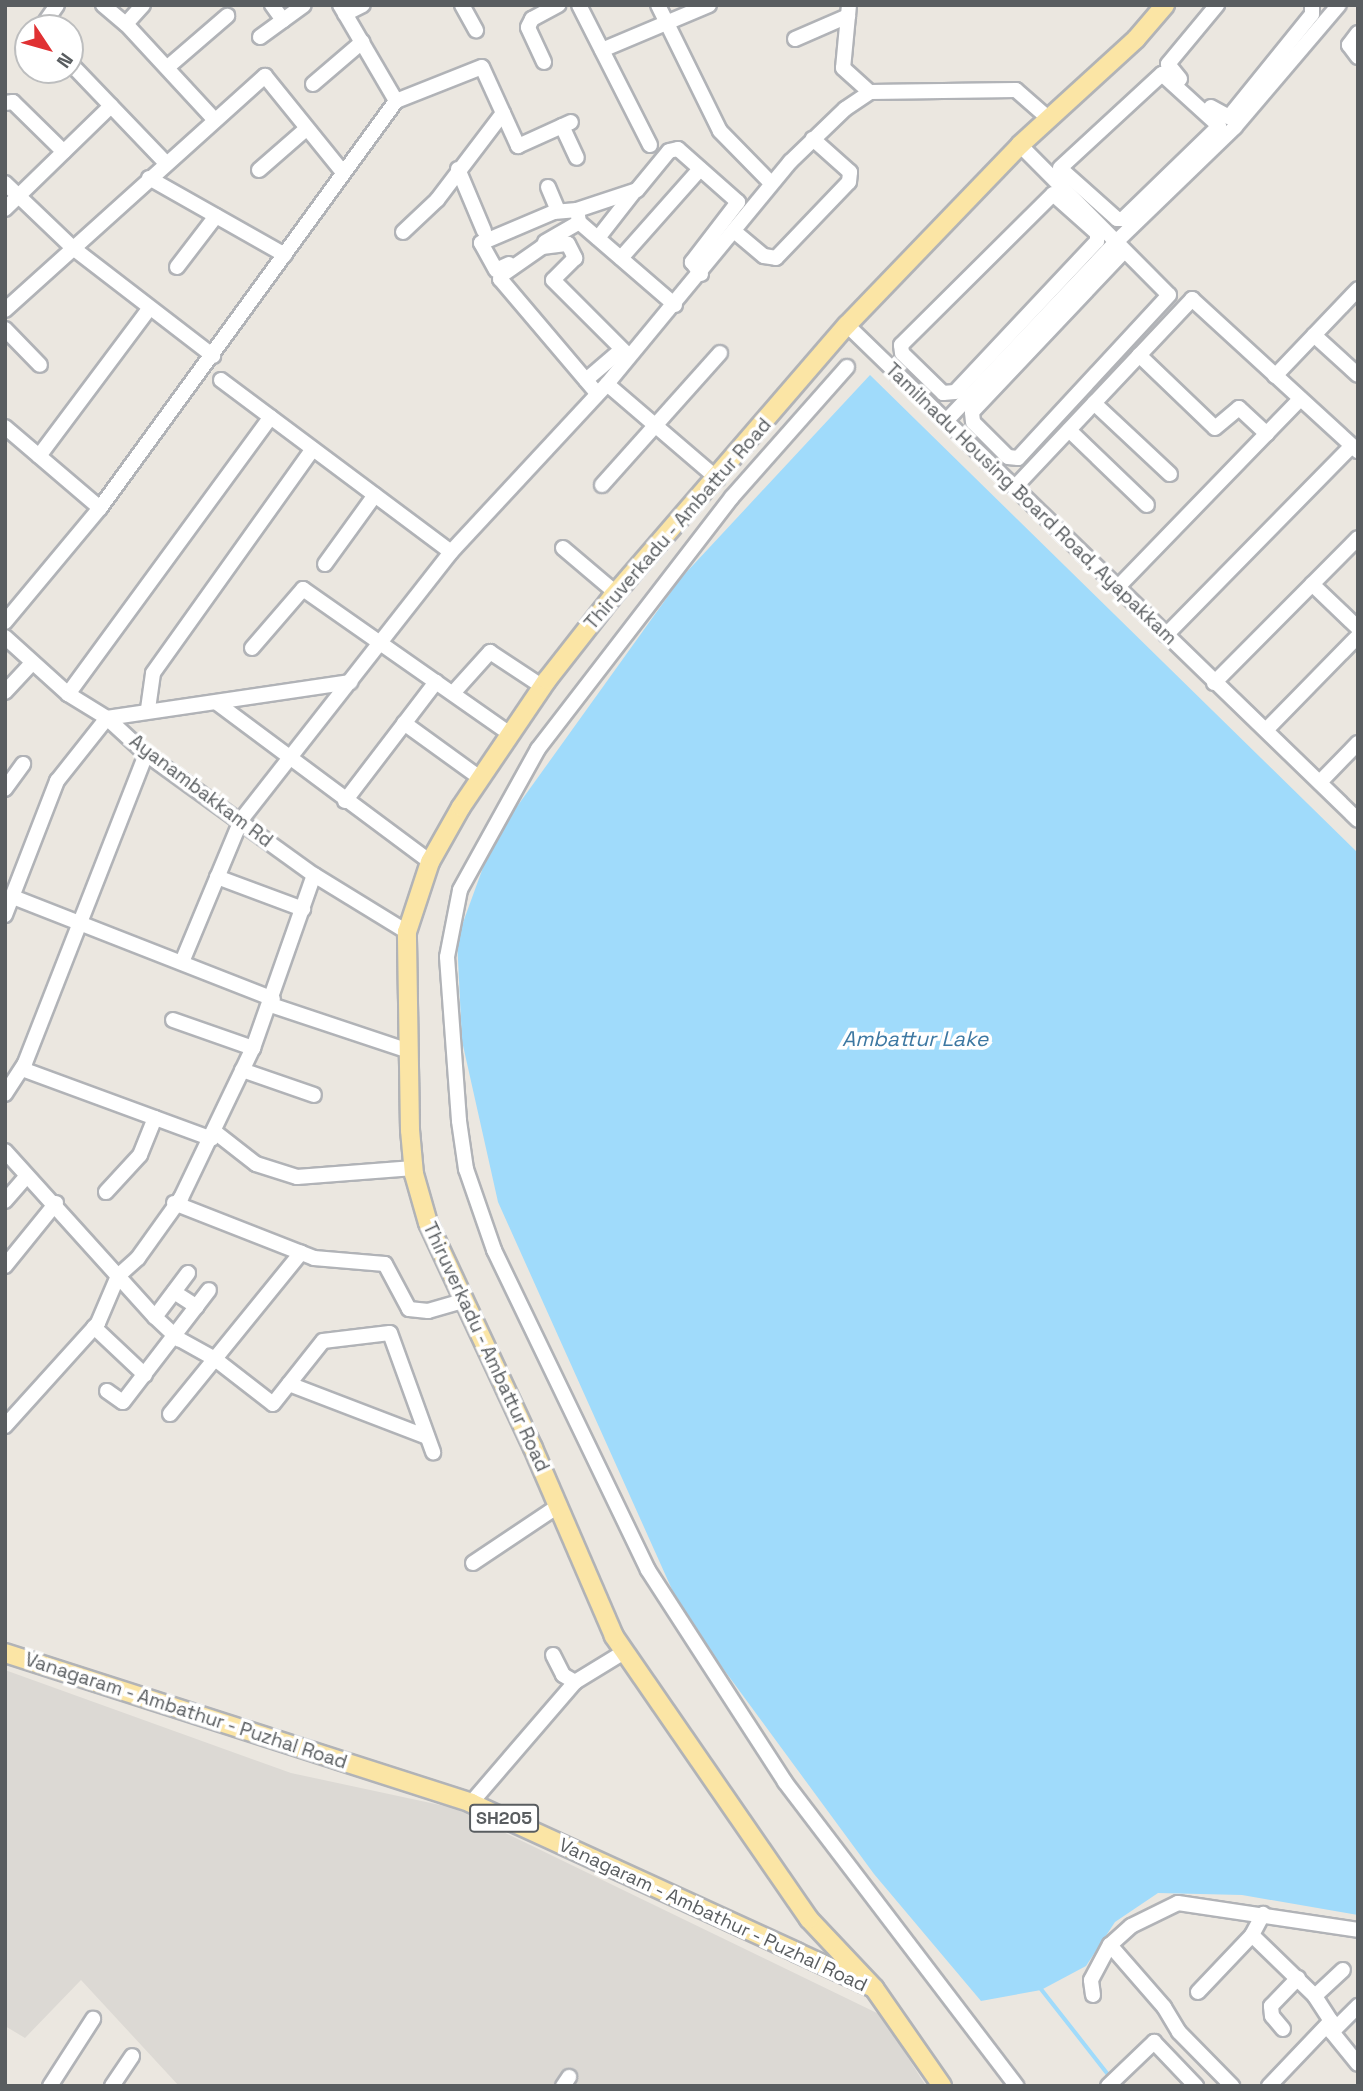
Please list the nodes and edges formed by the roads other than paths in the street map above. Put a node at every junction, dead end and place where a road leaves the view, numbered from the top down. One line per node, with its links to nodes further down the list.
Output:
1 (103, 5): 22 (street)
2 (143, 5): 22 (street)
3 (272, 5): 20 (street)
4 (304, 5): 20 (street)
5 (363, 5): 16 (street)
6 (462, 5): 23 (street)
7 (523, 5): 19 (street)
8 (558, 5): 19 (street)
9 (579, 5): 29 (street)
10 (658, 5): 21 (street)
11 (709, 5): 21 (street)
12 (1166, 5): 41 (main road, Thiruverkadu - Ambattur Road)
13 (1217, 5): 36 (street)
14 (1312, 5): 26 (street)
15 (1334, 7): 26 (street)
16 (342, 10): 28 (street)
17 (849, 11): 27 (street); 35 (street)
18 (227, 16): 32 (street)
19 (532, 19): 31 (street)
20 (283, 20): 25 (street)
21 (666, 23): 29 (street); 57 (street)
22 (126, 24): 32 (street)
23 (476, 30)
24 (1358, 33): 30 (street)
25 (260, 37)
26 (1302, 37): 36 (street)
27 (795, 39)
28 (362, 42): 34 (street); 37 (street)
29 (602, 50): 45 (street)
30 (1358, 57)
31 (544, 62)
32 (169, 66): 42 (street)
33 (84, 78): 39 (street)
34 (313, 84)
35 (870, 92): 41 (street); 44 (street)
36 (1250, 100): 48 (street)
37 (396, 101): 40 (street); 54 (street)
38 (5, 103): 47 (street)
39 (111, 106): 47 (street); 50 (street)
40 (503, 113): 49 (street); 51 (street)
41 (1048, 118): 46 (main road, Thiruverkadu - Ambattur Road)
42 (214, 119): 43 (street); 50 (street)
43 (306, 129): 53 (street); 54 (street)
44 (813, 139): 57 (street); 68 (street)
45 (650, 145)
46 (1020, 145): 61 (street); 81 (main road, Thiruverkadu - Ambattur Road)
47 (64, 152): 60 (street)
48 (1196, 156): 61 (street); 64 (street)
49 (577, 158)
50 (166, 163): 55 (street)
51 (458, 169): 67 (street); 69 (street)
52 (699, 169): 59 (street); 74 (street); 76 (street)
53 (259, 170)
54 (342, 171): 73 (street)
55 (149, 178): 65 (street); 72 (street)
56 (5, 183): 60 (street)
57 (771, 183): 68 (street)
58 (548, 187): 63 (street)
59 (635, 191): 66 (street); 70 (street)
60 (19, 196): 62 (street); 72 (street)
61 (1085, 202): 64 (street); 71 (street)
62 (5, 209)
63 (558, 211): 66 (street); 66 (street)
64 (1138, 212): 71 (street)
65 (216, 216): 73 (street); 75 (street)
66 (578, 216): 70 (street)
67 (484, 230)
68 (734, 231): 76 (street)
69 (403, 232)
70 (598, 238): 74 (street)
71 (1120, 246): 95 (street); 95 (street)
72 (73, 248): 79 (street); 80 (street)
73 (285, 255): 87 (street)
74 (621, 258): 78 (street)
75 (177, 267)
76 (696, 270): 78 (street)
77 (1358, 289): 83 (street)
78 (675, 305): 84 (street)
79 (149, 309): 87 (street); 106 (street)
80 (5, 310)
81 (847, 325): 99 (street, Tamilnadu Housing Board Road, Ayapakkam); 108 (main road, Thiruverkadu - Ambattur Road)
82 (5, 329): 88 (street)
83 (1314, 335): 90 (street); 91 (street)
84 (625, 353): 93 (street); 93 (street); 94 (street)
85 (720, 353): 100 (street)
86 (1139, 355): 91 (street); 97 (street); 103 (street)
87 (213, 356): 113 (street)
88 (40, 365)
89 (847, 367): 226 (street)
90 (1358, 374)
91 (1275, 376): 96 (street)
92 (221, 380): 98 (street)
93 (586, 380): 94 (street)
94 (602, 388): 100 (street); 116 (street)
95 (977, 388): 95 (street); 99 (street)
96 (1300, 399): 103 (street); 105 (street)
97 (1094, 403): 102 (street); 107 (street)
98 (271, 417): 104 (street); 135 (street)
99 (947, 421): 110 (street, Tamilnadu Housing Board Road, Ayapakkam)
100 (654, 424): 108 (street); 109 (street)
101 (5, 427): 106 (street)
102 (1069, 430): 110 (street); 112 (street)
103 (1266, 433): 119 (street)
104 (313, 449): 111 (street); 137 (street)
105 (1355, 449): 123 (street)
106 (39, 456): 113 (street)
107 (1170, 474)
108 (718, 479): 120 (main road, Thiruverkadu - Ambattur Road)
109 (602, 485)
110 (1016, 486): 119 (street, Tamilnadu Housing Board Road, Ayapakkam)
111 (375, 495): 116 (street); 117 (street)
112 (1147, 505)
113 (100, 508): 121 (street)
114 (1358, 538): 118 (street)
115 (563, 548): 120 (street)
116 (451, 552): 126 (street)
117 (325, 564)
118 (1312, 584): 122 (street); 131 (street)
119 (1118, 587): 123 (street, Tamilnadu Housing Board Road, Ayapakkam)
120 (616, 593): 132 (main road, Thiruverkadu - Ambattur Road)
121 (5, 622)
122 (1358, 628)
123 (1166, 635): 131 (street, Tamilnadu Housing Board Road, Ayapakkam)
124 (1358, 636): 140 (street)
125 (5, 637): 128 (street, Ayanambakkam Rd)
126 (382, 641): 127 (street); 129 (street); 130 (street)
127 (252, 648)
128 (32, 663): 133 (street); 135 (street, Ayanambakkam Rd)
129 (350, 682): 136 (street); 144 (street)
130 (436, 682): 134 (street); 139 (street)
131 (1214, 683): 140 (street, Tamilnadu Housing Board Road, Ayapakkam)
132 (543, 687): 134 (street); 141 (main road, Thiruverkadu - Ambattur Road)
133 (5, 692)
134 (454, 692): 141 (street)
135 (68, 694): 138 (street, Ayanambakkam Rd)
136 (217, 703): 137 (street); 144 (street)
137 (148, 709): 138 (street)
138 (107, 719): 143 (street, Ayanambakkam Rd); 155 (street)
139 (404, 723): 146 (street); 149 (street)
140 (1268, 728): 147 (street, Tamilnadu Housing Board Road, Ayapakkam)
141 (510, 734): 146 (main road, Thiruverkadu - Ambattur Road)
142 (1358, 743): 147 (street)
143 (146, 754): 150 (street, Ayanambakkam Rd); 158 (street)
144 (290, 759): 149 (street); 150 (street)
145 (23, 764): 148 (street)
146 (480, 778): 152 (main road, Thiruverkadu - Ambattur Road)
147 (1321, 781): 151 (street, Tamilnadu Housing Board Road, Ayapakkam)
148 (5, 789)
149 (345, 801): 152 (street)
150 (241, 820): 153 (street, Ayanambakkam Rd); 154 (street)
151 (1358, 820)
152 (430, 862): 159 (main road, Thiruverkadu - Ambattur Road)
153 (314, 875): 156 (street); 159 (street, Ayanambakkam Rd)
154 (217, 877): 156 (street); 160 (street)
155 (11, 893): 157 (street); 158 (street)
156 (303, 909): 161 (street)
157 (5, 915)
158 (80, 921): 160 (street); 165 (street)
159 (407, 932): 164 (main road, Thiruverkadu - Ambattur Road)
160 (182, 962): 161 (street)
161 (272, 1002): 163 (street); 164 (street)
162 (173, 1020): 163 (street)
163 (253, 1048): 166 (street)
164 (409, 1051): 172 (main road, Thiruverkadu - Ambattur Road)
165 (22, 1069): 167 (street); 169 (street)
166 (242, 1070): 168 (street); 170 (street)
167 (5, 1094)
168 (314, 1095)
169 (155, 1118): 170 (street); 174 (street)
170 (213, 1135): 172 (street); 177 (street)
171 (5, 1151): 173 (street)
172 (414, 1168): 184 (main road, Thiruverkadu - Ambattur Road)
173 (27, 1176): 175 (street); 176 (street)
174 (106, 1192)
175 (5, 1201)
176 (56, 1203): 179 (street); 181 (street)
177 (174, 1203): 178 (street); 181 (street)
178 (301, 1253): 184 (street); 189 (street)
179 (5, 1266)
180 (188, 1273): 183 (street)
181 (118, 1276): 186 (street); 187 (street)
182 (209, 1290): 185 (street)
183 (174, 1292): 185 (street); 186 (street)
184 (464, 1301): 197 (main road, Thiruverkadu - Ambattur Road)
185 (197, 1307): 188 (street)
186 (155, 1317): 188 (street)
187 (94, 1327): 190 (street); 194 (street)
188 (176, 1336): 189 (street); 190 (street)
189 (215, 1359): 191 (street); 193 (street)
190 (145, 1375): 192 (street)
191 (289, 1384): 195 (street); 195 (street)
192 (107, 1391)
193 (170, 1414)
194 (5, 1426)
195 (428, 1437): 196 (street)
196 (433, 1452)
197 (558, 1506): 198 (street); 199 (main road, Thiruverkadu - Ambattur Road)
198 (473, 1563)
199 (624, 1652): 202 (street); 205 (main road, Thiruverkadu - Ambattur Road)
200 (5, 1653): 203 (main road, Vanagaram - Ambathur - Puzhal Road / SH205)
201 (553, 1655): 202 (street)
202 (575, 1682): 203 (street)
203 (471, 1803): 209 (main road, Vanagaram - Ambathur - Puzhal Road / SH205)
204 (1263, 1914): 206 (street); 207 (street); 208 (street)
205 (808, 1919): 209 (main road); 212 (main road, Thiruverkadu - Ambattur Road)
206 (1358, 1930)
207 (1252, 1935): 211 (street); 213 (street)
208 (1111, 1945): 214 (street); 229 (street)
209 (796, 1952): 212 (main road, Vanagaram - Ambathur - Puzhal Road / SH205)
210 (1343, 1970): 215 (street)
211 (1298, 1978): 215 (street); 219 (street)
212 (874, 1988): 225 (main road, Vanagaram - Ambathur - Puzhal Road)
213 (1198, 1992)
214 (1093, 1995)
215 (1315, 1996): 218 (street)
216 (1358, 2006): 218 (street)
217 (93, 2019): 223 (street)
218 (1332, 2026): 221 (street); 222 (street)
219 (1283, 2029)
220 (132, 2056): 224 (street)
221 (1358, 2064)
222 (1271, 2085)
223 (50, 2086)
224 (112, 2086)
225 (942, 2086)
226 (1017, 2086)
227 (1108, 2086): 228 (street)
228 (1196, 2086)
229 (1232, 2086)

